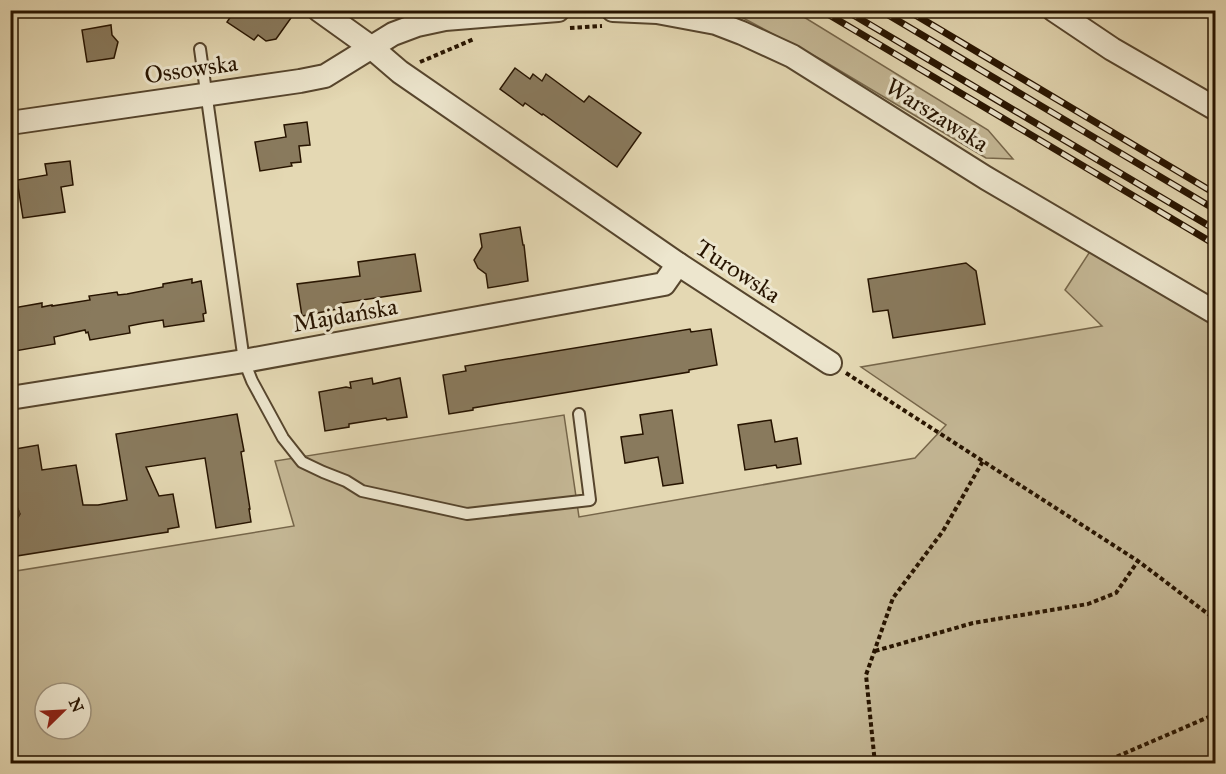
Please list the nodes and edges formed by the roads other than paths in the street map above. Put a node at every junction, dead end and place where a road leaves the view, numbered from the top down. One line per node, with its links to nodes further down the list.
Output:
1 (319, 10): 5 (street, Turowska)
2 (1054, 10): 8 (street)
3 (610, 18): 11 (street, Warszawska)
4 (561, 20): 5 (street)
5 (372, 48): 7 (street, Ossowska); 10 (street, Turowska)
6 (200, 49): 7 (lane)
7 (207, 94): 9 (street, Ossowska); 12 (lane)
8 (1215, 109)
9 (10, 123)
10 (678, 264): 12 (street, Majdańska); 13 (street, Turowska)
11 (1215, 313)
12 (244, 361): 14 (street, Majdańska); 15 (lane)
13 (830, 363)
14 (10, 398)
15 (579, 414)

